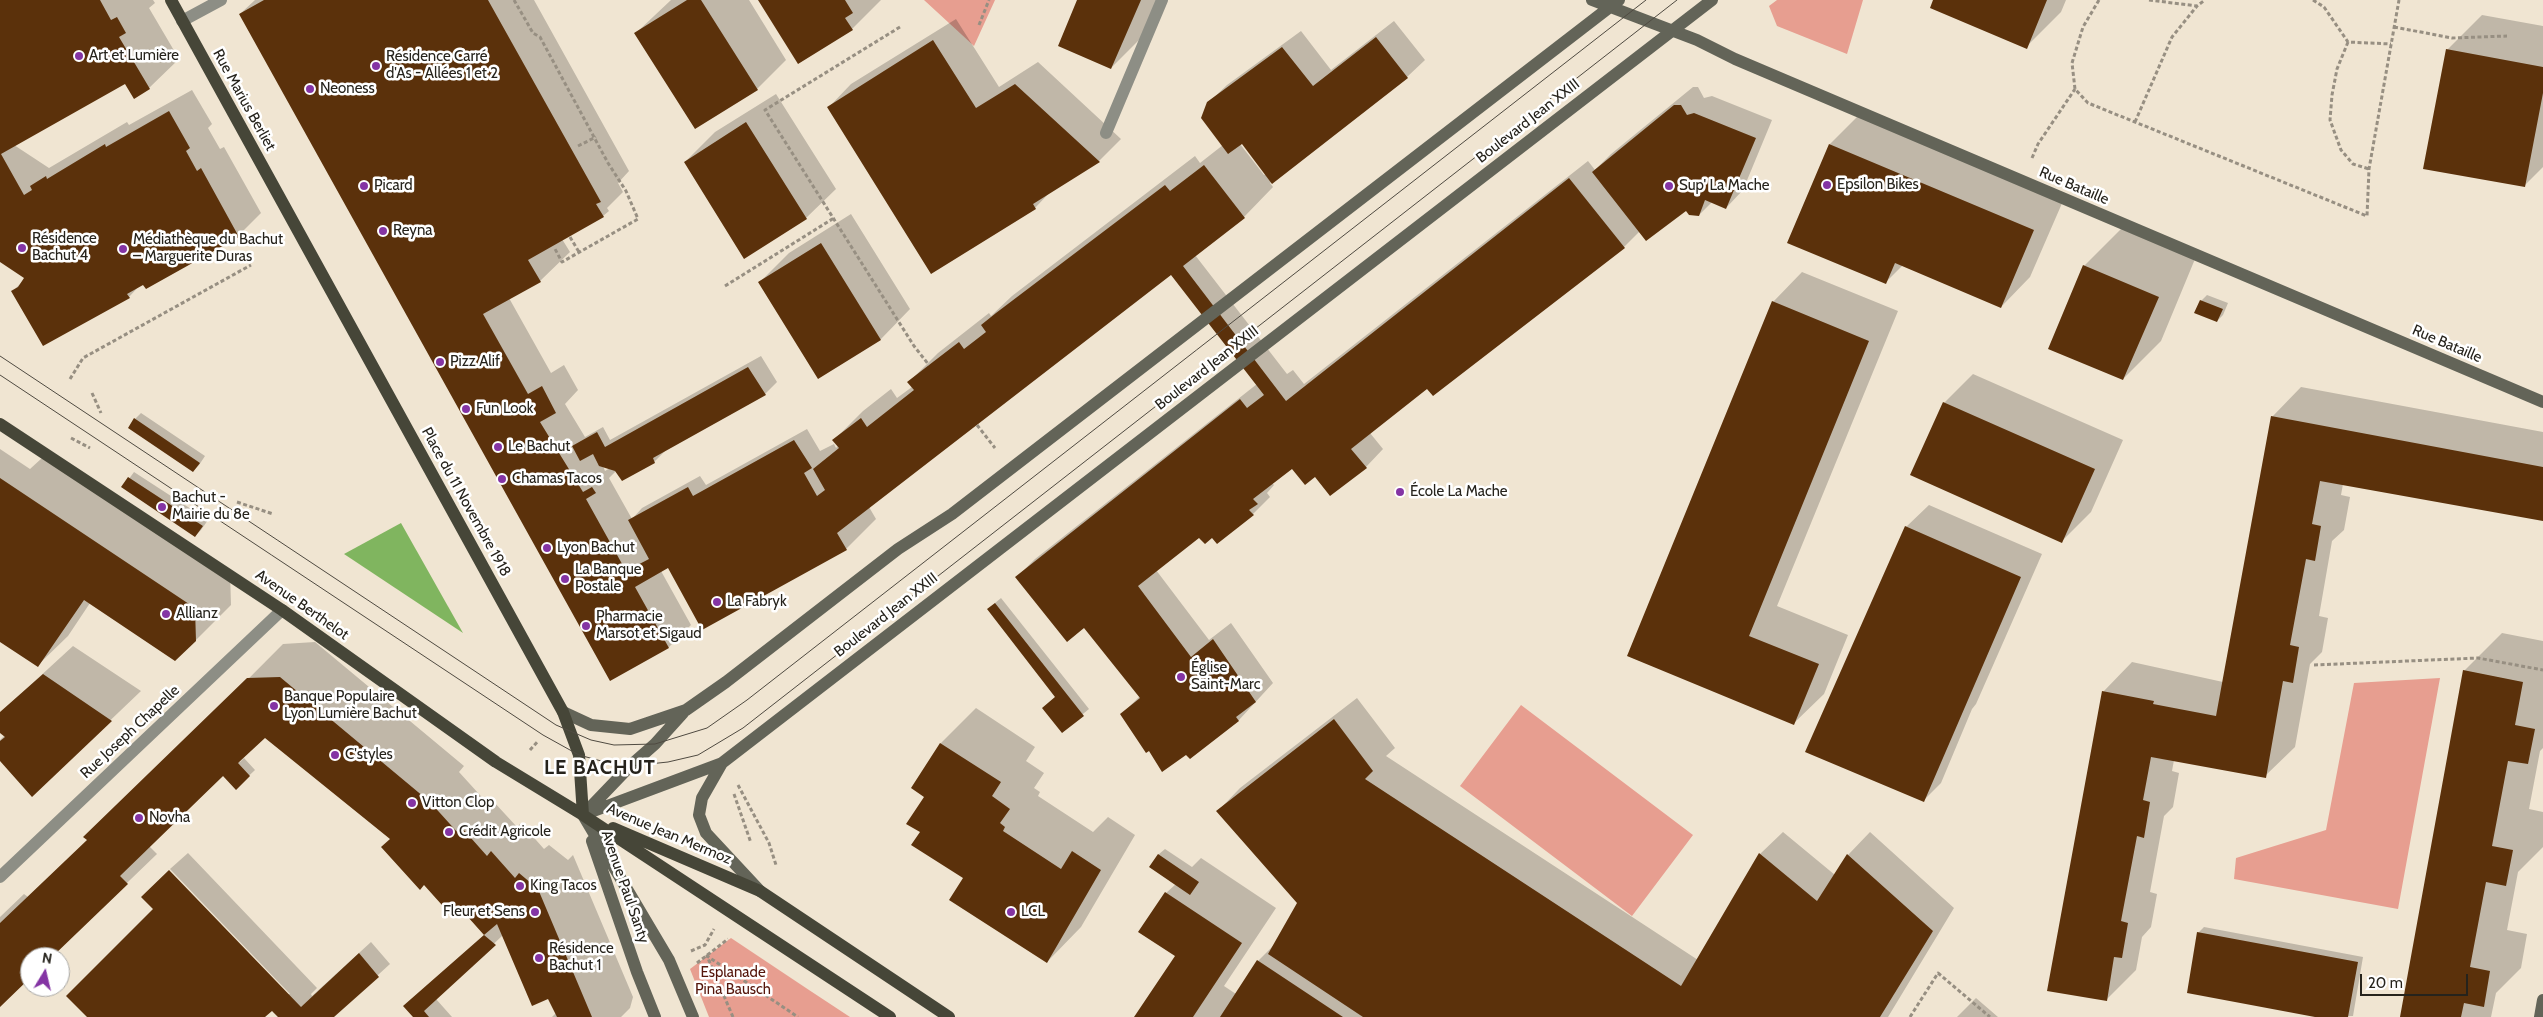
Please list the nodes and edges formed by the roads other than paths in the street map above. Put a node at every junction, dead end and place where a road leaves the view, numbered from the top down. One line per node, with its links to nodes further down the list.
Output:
1 (170, 0): 7 (main road, Rue Marius Berliet)
2 (221, 0): 7 (street)
3 (1162, 0): 9 (street)
4 (1592, 0): 6 (main road, Rue Bataille)
5 (1712, 0): 8 (main road, Boulevard Jean XXIII)
6 (1615, 3): 8 (main road, Rue Bataille); 14 (main road)
7 (182, 21): 10 (main road, Rue Marius Berliet)
8 (1671, 31): 11 (main road, Rue Bataille); 16 (main road, Boulevard Jean XXIII)
9 (1106, 133)
10 (290, 216): 15 (main road, Place du 11 Novembre 1918)
11 (2543, 402)
12 (0, 424): 13 (main road, Avenue Berthelot)
13 (282, 610): 17 (main road, Avenue Berthelot); 18 (street, Rue Joseph Chapelle)
14 (686, 710): 15 (main road); 17 (main road)
15 (563, 712): 17 (main road, Place du 11 Novembre 1918)
16 (722, 763): 17 (main road, Boulevard Jean XXIII); 19 (main road, Boulevard Jean XXIII)
17 (584, 815): 19 (main road, Avenue Jean Mermoz); 21 (main road, Avenue Paul Santy); 22 (main road, Avenue Paul Santy); 23 (main road, Avenue Jean Mermoz)
18 (0, 877)
19 (760, 891): 24 (main road, Avenue Jean Mermoz)
20 (2543, 1000): 25 (main road)
21 (655, 1017)
22 (692, 1017)
23 (890, 1017)
24 (949, 1017)
25 (2540, 1017)

